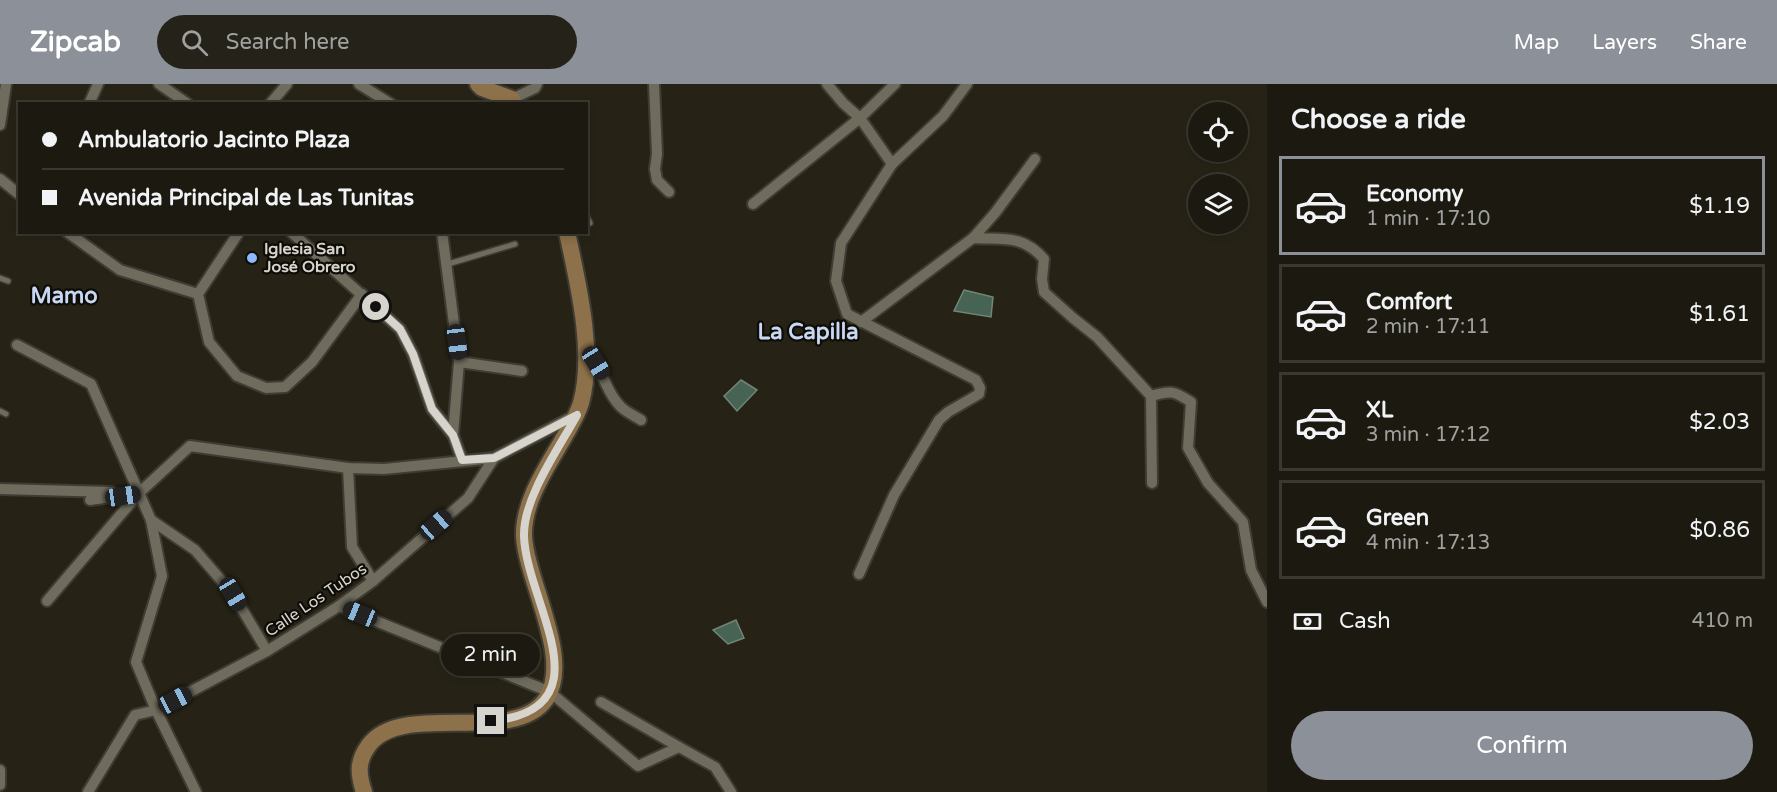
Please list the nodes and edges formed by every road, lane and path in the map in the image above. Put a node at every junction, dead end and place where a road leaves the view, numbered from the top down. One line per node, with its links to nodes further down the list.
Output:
1 (6, 84): 19 (street)
2 (98, 84): 14 (street)
3 (159, 84): 15 (street)
4 (287, 84): 16 (street)
5 (359, 84): 17 (street)
6 (478, 84): 13 (main road)
7 (501, 84): 13 (main road)
8 (537, 84): 13 (street)
9 (654, 84): 23 (street)
10 (827, 84): 18 (street)
11 (895, 84): 18 (street)
12 (967, 84): 21 (street)
13 (513, 101)
14 (90, 102)
15 (185, 102)
16 (272, 102)
17 (388, 102)
18 (860, 118): 21 (street); 25 (street)
19 (0, 125)
20 (1035, 159): 33 (street)
21 (892, 164): 40 (street)
22 (0, 179): 24 (street)
23 (669, 192)
24 (18, 193)
25 (753, 204)
26 (588, 219): 27 (lane)
27 (590, 223)
28 (70, 234): 38 (street)
29 (238, 234): 38 (street)
30 (293, 234): 39 (street)
31 (442, 234): 35 (street)
32 (567, 234): 42 (main road)
33 (973, 237): 40 (street); 45 (street)
34 (514, 244): 35 (lane)
35 (448, 264): 43 (street)
36 (0, 278): 37 (lane)
37 (8, 281)
38 (198, 294): 39 (street)
39 (362, 294): 48 (street)
40 (861, 322): 57 (street)
41 (17, 345): 54 (street)
42 (586, 356): 46 (main road); 47 (street)
43 (459, 362): 44 (street); 48 (street)
44 (522, 371)
45 (1151, 396): 52 (street); 60 (street)
46 (577, 415): 49 (street); 63 (main road)
47 (641, 420)
48 (453, 435): 50 (street)
49 (494, 458): 50 (street); 58 (street, Calle Los Tubos)
50 (462, 460): 51 (street)
51 (348, 468): 54 (street); 58 (street)
52 (1152, 483)
53 (0, 489): 54 (street)
54 (139, 493): 55 (street); 56 (street); 59 (street)
55 (90, 500)
56 (151, 520): 62 (street); 65 (street)
57 (859, 574)
58 (373, 581): 61 (street, Calle Los Tubos)
59 (47, 600)
60 (1267, 602)
61 (339, 606): 62 (street, Calle Los Tubos); 63 (street)
62 (267, 651): 65 (street, Calle Los Tubos)
63 (550, 692): 66 (street); 71 (main road)
64 (601, 702): 66 (street)
65 (156, 710): 69 (street, Calle Los Tubos); 70 (street)
66 (679, 747): 72 (street)
67 (0, 769): 68 (street)
68 (0, 785)
69 (88, 792)
70 (196, 792)
71 (364, 792)
72 (731, 792)

